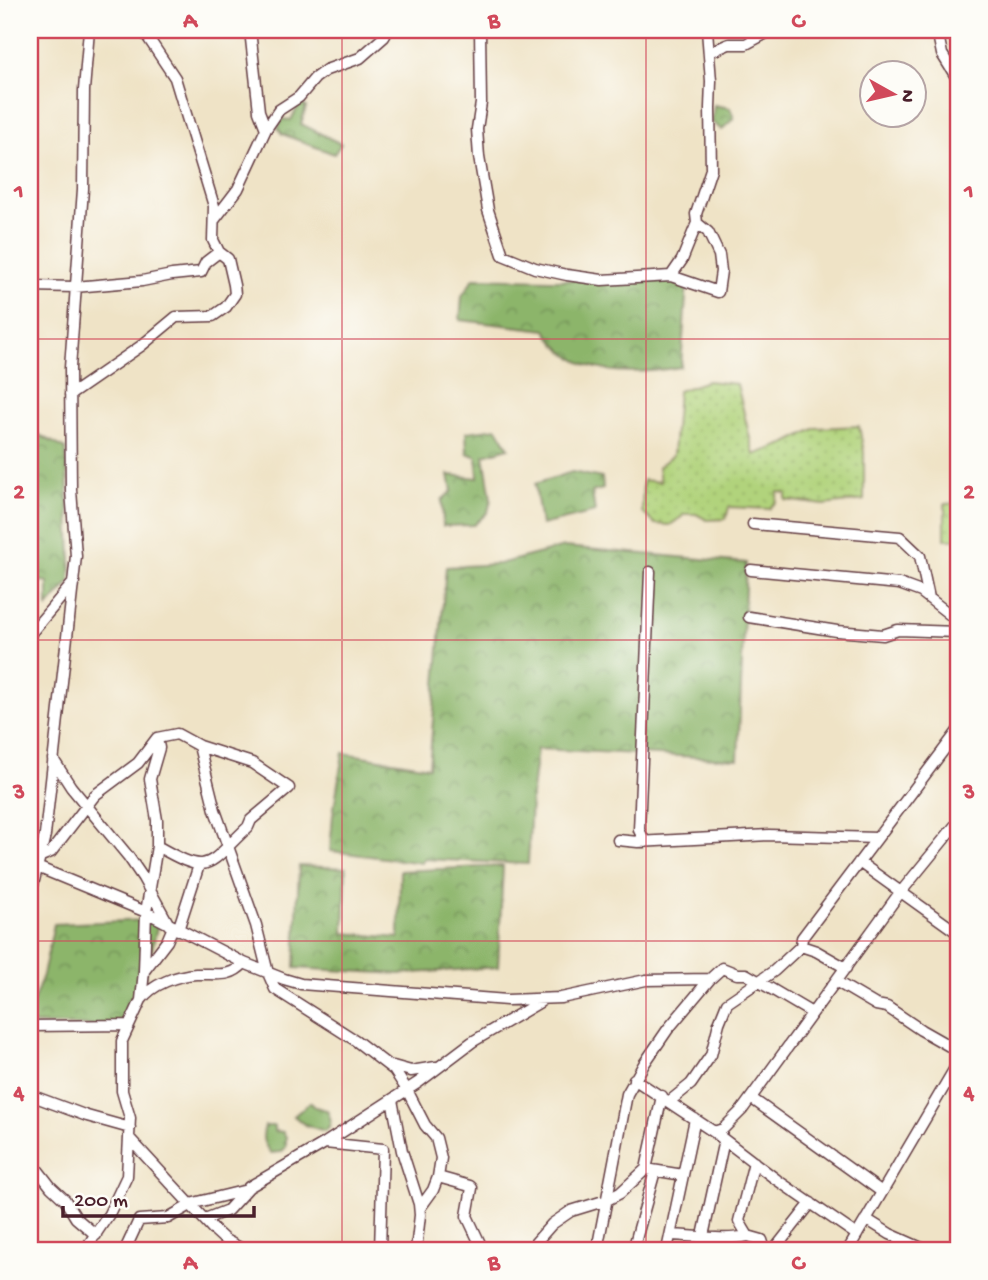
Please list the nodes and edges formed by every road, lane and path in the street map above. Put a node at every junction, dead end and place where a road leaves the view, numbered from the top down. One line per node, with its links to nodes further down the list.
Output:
1 (89, 30): 17 (street)
2 (143, 30): 12 (street)
3 (250, 30): 11 (street)
4 (388, 30): 11 (street)
5 (480, 30): 15 (street)
6 (707, 30): 9 (street)
7 (772, 30): 9 (street)
8 (937, 30): 10 (street)
9 (710, 52): 13 (street)
10 (958, 80)
11 (265, 129): 12 (street)
12 (215, 219): 14 (street)
13 (697, 223): 15 (street); 15 (street)
14 (219, 252): 17 (street); 18 (street)
15 (671, 276)
16 (30, 286): 17 (street)
17 (75, 287): 18 (street)
18 (70, 395): 22 (street)
19 (753, 524): 23 (street)
20 (751, 570): 23 (street)
21 (650, 572): 36 (street)
22 (74, 582): 27 (street); 31 (street)
23 (929, 598): 25 (street)
24 (749, 617): 26 (street)
25 (958, 621)
26 (958, 632)
27 (30, 634)
28 (958, 732): 34 (street)
29 (157, 738): 30 (street); 32 (street); 38 (street)
30 (199, 746): 37 (street); 37 (street)
31 (53, 759): 32 (street); 39 (street)
32 (86, 806): 39 (street); 42 (street)
33 (958, 822): 43 (street)
34 (877, 838): 36 (street); 40 (street)
35 (618, 840): 36 (street)
36 (645, 842)
37 (228, 845): 41 (street); 52 (street)
38 (157, 846): 41 (street); 42 (street)
39 (38, 862): 44 (street); 45 (street)
40 (859, 862): 43 (street); 48 (street)
41 (200, 865): 46 (street)
42 (149, 888): 45 (street); 46 (street)
43 (900, 893): 47 (street); 50 (street)
44 (30, 897)
45 (146, 912): 46 (street); 51 (street)
46 (173, 927): 49 (street); 51 (street)
47 (958, 933)
48 (802, 946): 50 (street); 54 (street)
49 (244, 963): 52 (street); 56 (street)
50 (846, 968): 55 (street)
51 (144, 971): 56 (street)
52 (268, 973): 57 (street); 63 (street)
53 (709, 979): 54 (street); 57 (street); 66 (street)
54 (759, 981): 58 (street); 70 (street)
55 (837, 982): 58 (street); 61 (street)
56 (141, 1000): 59 (street)
57 (544, 1000): 64 (street)
58 (811, 1013): 69 (street)
59 (129, 1025): 60 (street); 73 (street)
60 (30, 1026)
61 (958, 1051)
62 (958, 1063): 65 (street)
63 (389, 1065): 64 (street); 67 (street)
64 (437, 1067): 67 (street)
65 (955, 1076): 86 (street)
66 (634, 1079): 70 (street); 87 (street)
67 (407, 1090): 71 (street); 84 (street)
68 (30, 1095): 73 (street)
69 (751, 1098): 74 (street); 86 (street)
70 (666, 1099): 72 (street); 82 (street)
71 (392, 1100): 77 (street); 79 (street)
72 (695, 1119): 74 (street); 83 (street)
73 (130, 1128): 75 (street)
74 (714, 1132): 76 (street)
75 (130, 1139): 89 (street); 93 (street)
76 (724, 1140): 81 (street); 96 (street)
77 (325, 1143): 78 (street); 85 (street)
78 (383, 1149): 79 (street); 101 (street)
79 (402, 1151): 90 (street)
80 (30, 1160): 93 (street)
81 (754, 1162): 88 (street); 97 (street)
82 (650, 1170): 83 (street); 87 (street); 106 (street)
83 (682, 1175): 94 (street)
84 (439, 1177): 90 (street); 103 (street)
85 (244, 1191): 89 (street); 91 (street)
86 (882, 1192): 92 (street)
87 (607, 1200): 104 (street); 105 (street)
88 (811, 1203): 95 (street); 109 (street)
89 (190, 1205): 91 (street); 99 (street)
90 (419, 1208): 102 (street)
91 (205, 1219): 100 (street)
92 (866, 1219): 95 (street); 111 (street)
93 (96, 1235): 98 (street)
94 (671, 1235): 96 (street); 107 (street)
95 (857, 1235): 110 (street)
96 (703, 1236): 97 (street)
97 (748, 1236): 108 (street)
98 (85, 1250)
99 (125, 1250)
100 (244, 1250)
101 (380, 1250)
102 (416, 1250)
103 (484, 1250)
104 (529, 1250)
105 (597, 1250)
106 (633, 1250)
107 (667, 1250)
108 (765, 1250)
109 (774, 1250)
110 (848, 1250)
111 (926, 1250)

